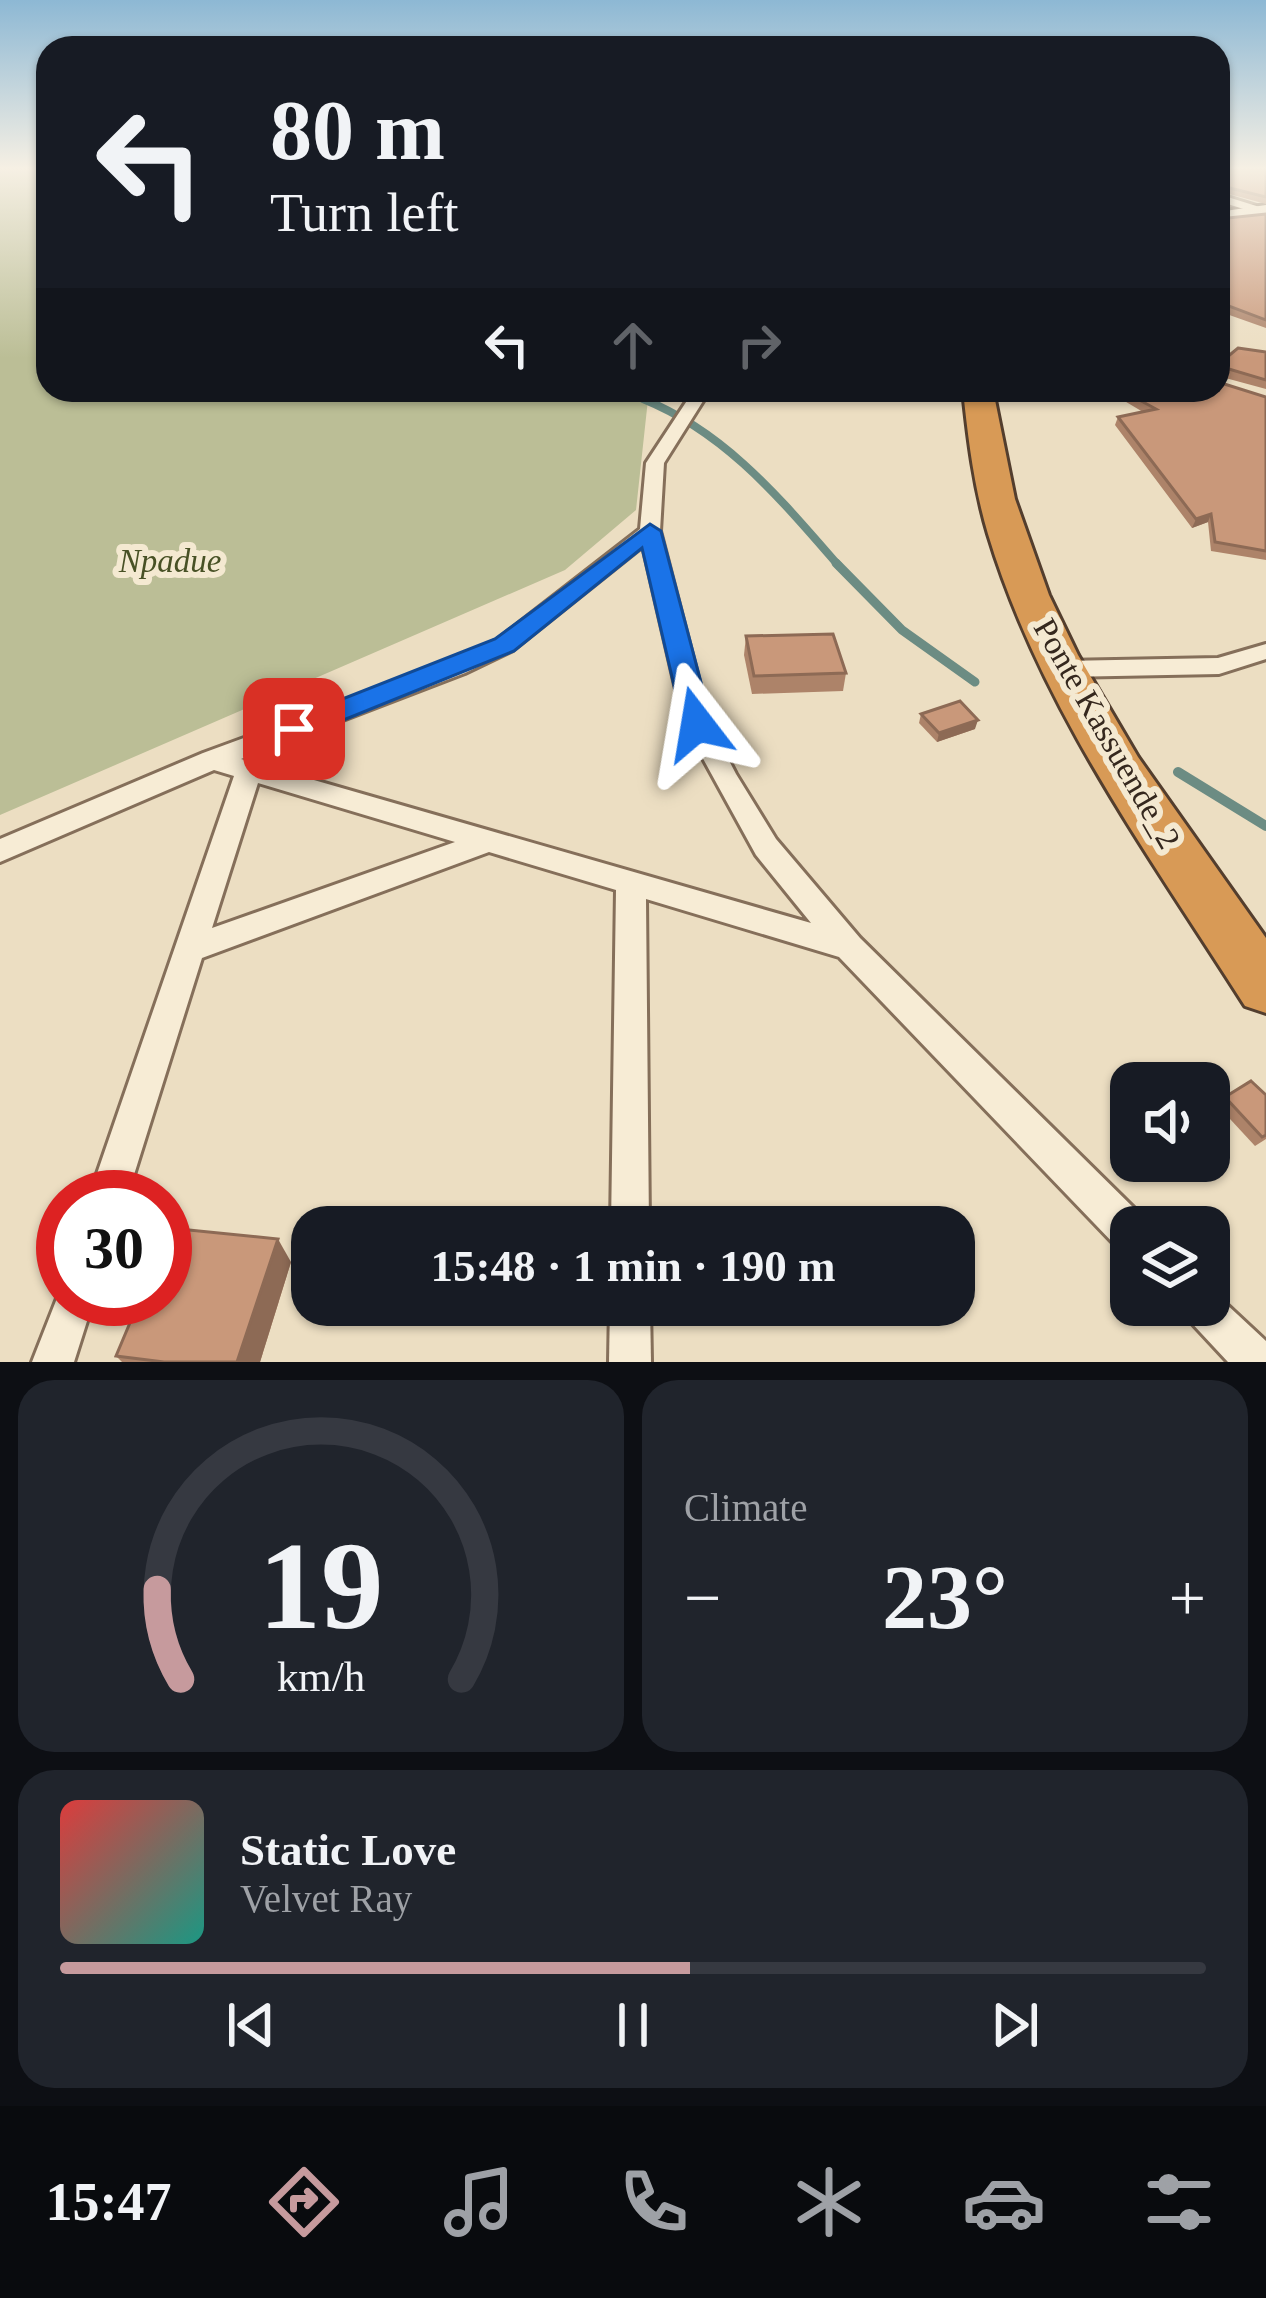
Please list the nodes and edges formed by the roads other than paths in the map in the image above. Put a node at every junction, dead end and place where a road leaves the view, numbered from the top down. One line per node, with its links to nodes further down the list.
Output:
1 (694, 402): 3 (street)
2 (980, 402): 5 (highway, Ponte Kassuende_2)
3 (650, 531): 6 (street); 11 (street)
4 (1266, 651): 5 (street)
5 (1064, 669): 13 (highway, Ponte Kassuende_2)
6 (212, 760): 7 (street); 9 (street)
7 (249, 769): 8 (street); 12 (street)
8 (484, 842): 10 (street); 12 (street)
9 (0, 851)
10 (631, 884): 11 (street); 15 (street)
11 (849, 947): 16 (street)
12 (190, 949): 14 (street)
13 (1266, 987)
14 (117, 1170)
15 (631, 1206)
16 (1110, 1212)
17 (65, 1326): 20 (street)
18 (631, 1326): 21 (street)
19 (1222, 1326): 22 (street)
20 (53, 1362)
21 (630, 1362)
22 (1257, 1362)

